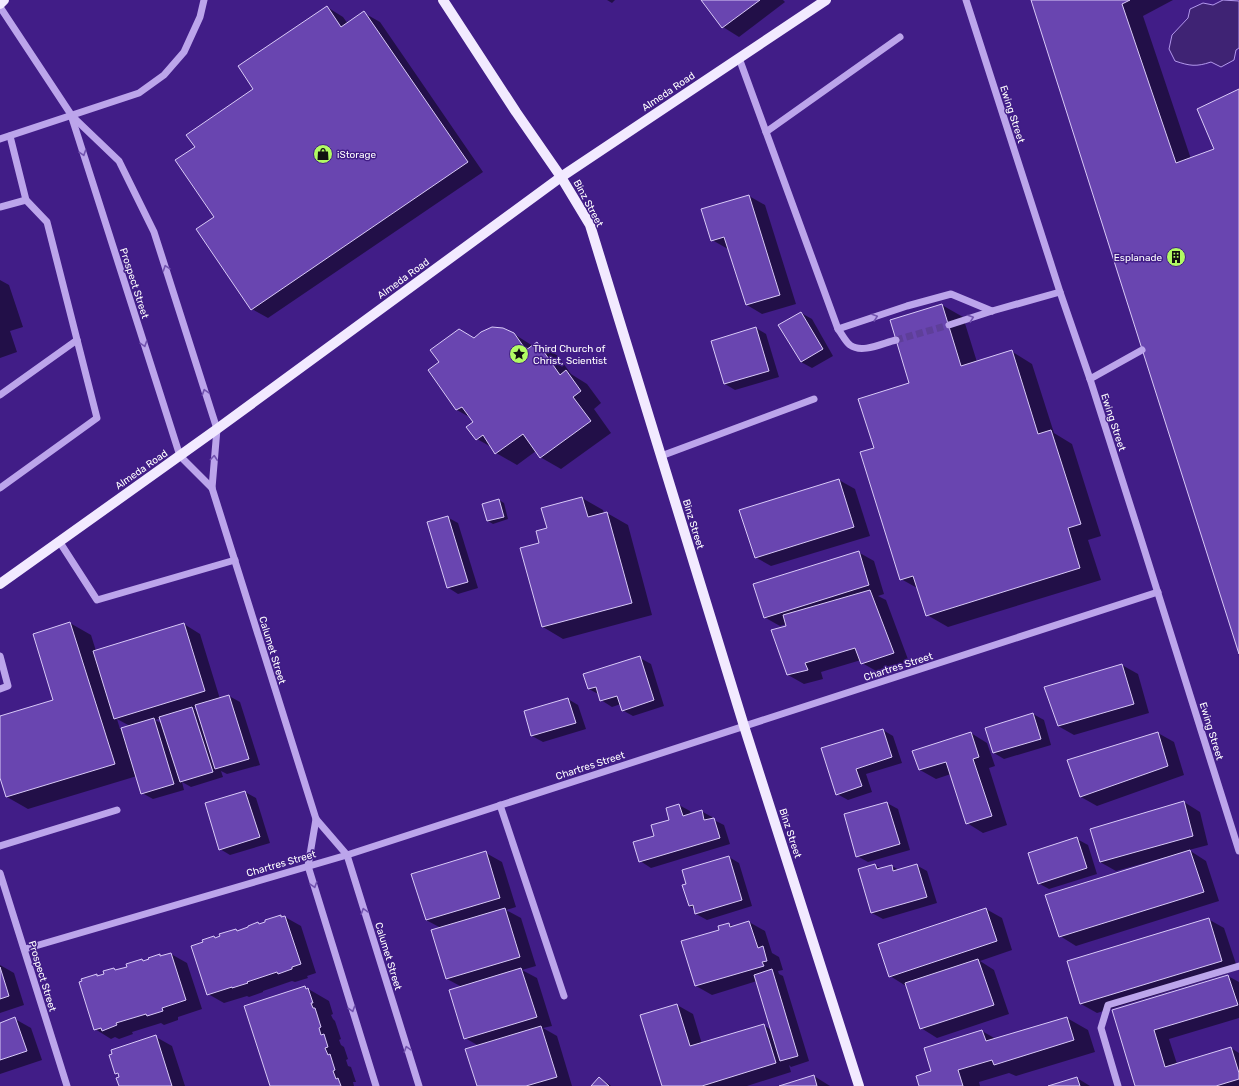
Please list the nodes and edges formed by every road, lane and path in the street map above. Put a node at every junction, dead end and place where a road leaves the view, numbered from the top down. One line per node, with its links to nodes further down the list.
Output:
1 (4, 0): 6 (main road)
2 (204, 0): 10 (street)
3 (443, 0): 14 (main road, Binz Street)
4 (826, 0): 9 (main road, Almeda Road)
5 (966, 0): 17 (street, Ewing Street)
6 (0, 4)
7 (0, 7): 10 (street, Prospect Street)
8 (900, 37): 11 (street)
9 (739, 58): 11 (street); 14 (main road, Almeda Road)
10 (72, 116): 12 (street); 27 (street, Prospect Street, one-way to 10); 28 (street, Prospect Street, one-way to 28)
11 (766, 132): 20 (street)
12 (10, 136): 13 (street); 15 (street)
13 (0, 140)
14 (561, 176): 27 (main road, Almeda Road); 29 (main road, Binz Street)
15 (26, 200): 16 (street); 21 (street)
16 (0, 207)
17 (1060, 292): 18 (street); 24 (street, Ewing Street)
18 (992, 311): 19 (street, one-way to 18); 20 (street, one-way to 18)
19 (949, 325)
20 (838, 329): 22 (street)
21 (77, 340): 25 (street); 30 (street)
22 (896, 340)
23 (1142, 350): 24 (street)
24 (1090, 379): 35 (street, Ewing Street)
25 (0, 396)
26 (814, 399): 29 (street)
27 (217, 429): 28 (main road, Almeda Road); 31 (street, Calumet Street, one-way to 27)
28 (180, 456): 31 (street, Calumet Street); 32 (main road, Almeda Road)
29 (661, 456): 38 (main road, Binz Street)
30 (0, 488)
31 (212, 488): 33 (street, Calumet Street)
32 (59, 542): 33 (street); 34 (main road, Almeda Road)
33 (235, 560): 41 (street, Calumet Street)
34 (0, 584)
35 (1158, 592): 38 (street, Chartres Street); 43 (street, Ewing Street)
36 (0, 656): 37 (street)
37 (0, 689)
38 (744, 726): 39 (street, Chartres Street); 53 (main road, Binz Street)
39 (500, 805): 44 (street, Chartres Street); 49 (street)
40 (117, 810): 42 (street)
41 (316, 819): 44 (street, Calumet Street); 45 (street, Calumet Street)
42 (0, 846)
43 (1239, 851)
44 (347, 855): 45 (street, Chartres Street); 52 (street, Calumet Street, one-way to 44)
45 (308, 866): 47 (street, Chartres Street); 51 (street, Calumet Street, one-way to 51)
46 (0, 873): 47 (street, Prospect Street)
47 (25, 949): 50 (street, Prospect Street)
48 (1239, 966): 54 (street)
49 (564, 996)
50 (67, 1086)
51 (376, 1086)
52 (419, 1086)
53 (859, 1086)
54 (1118, 1086)

